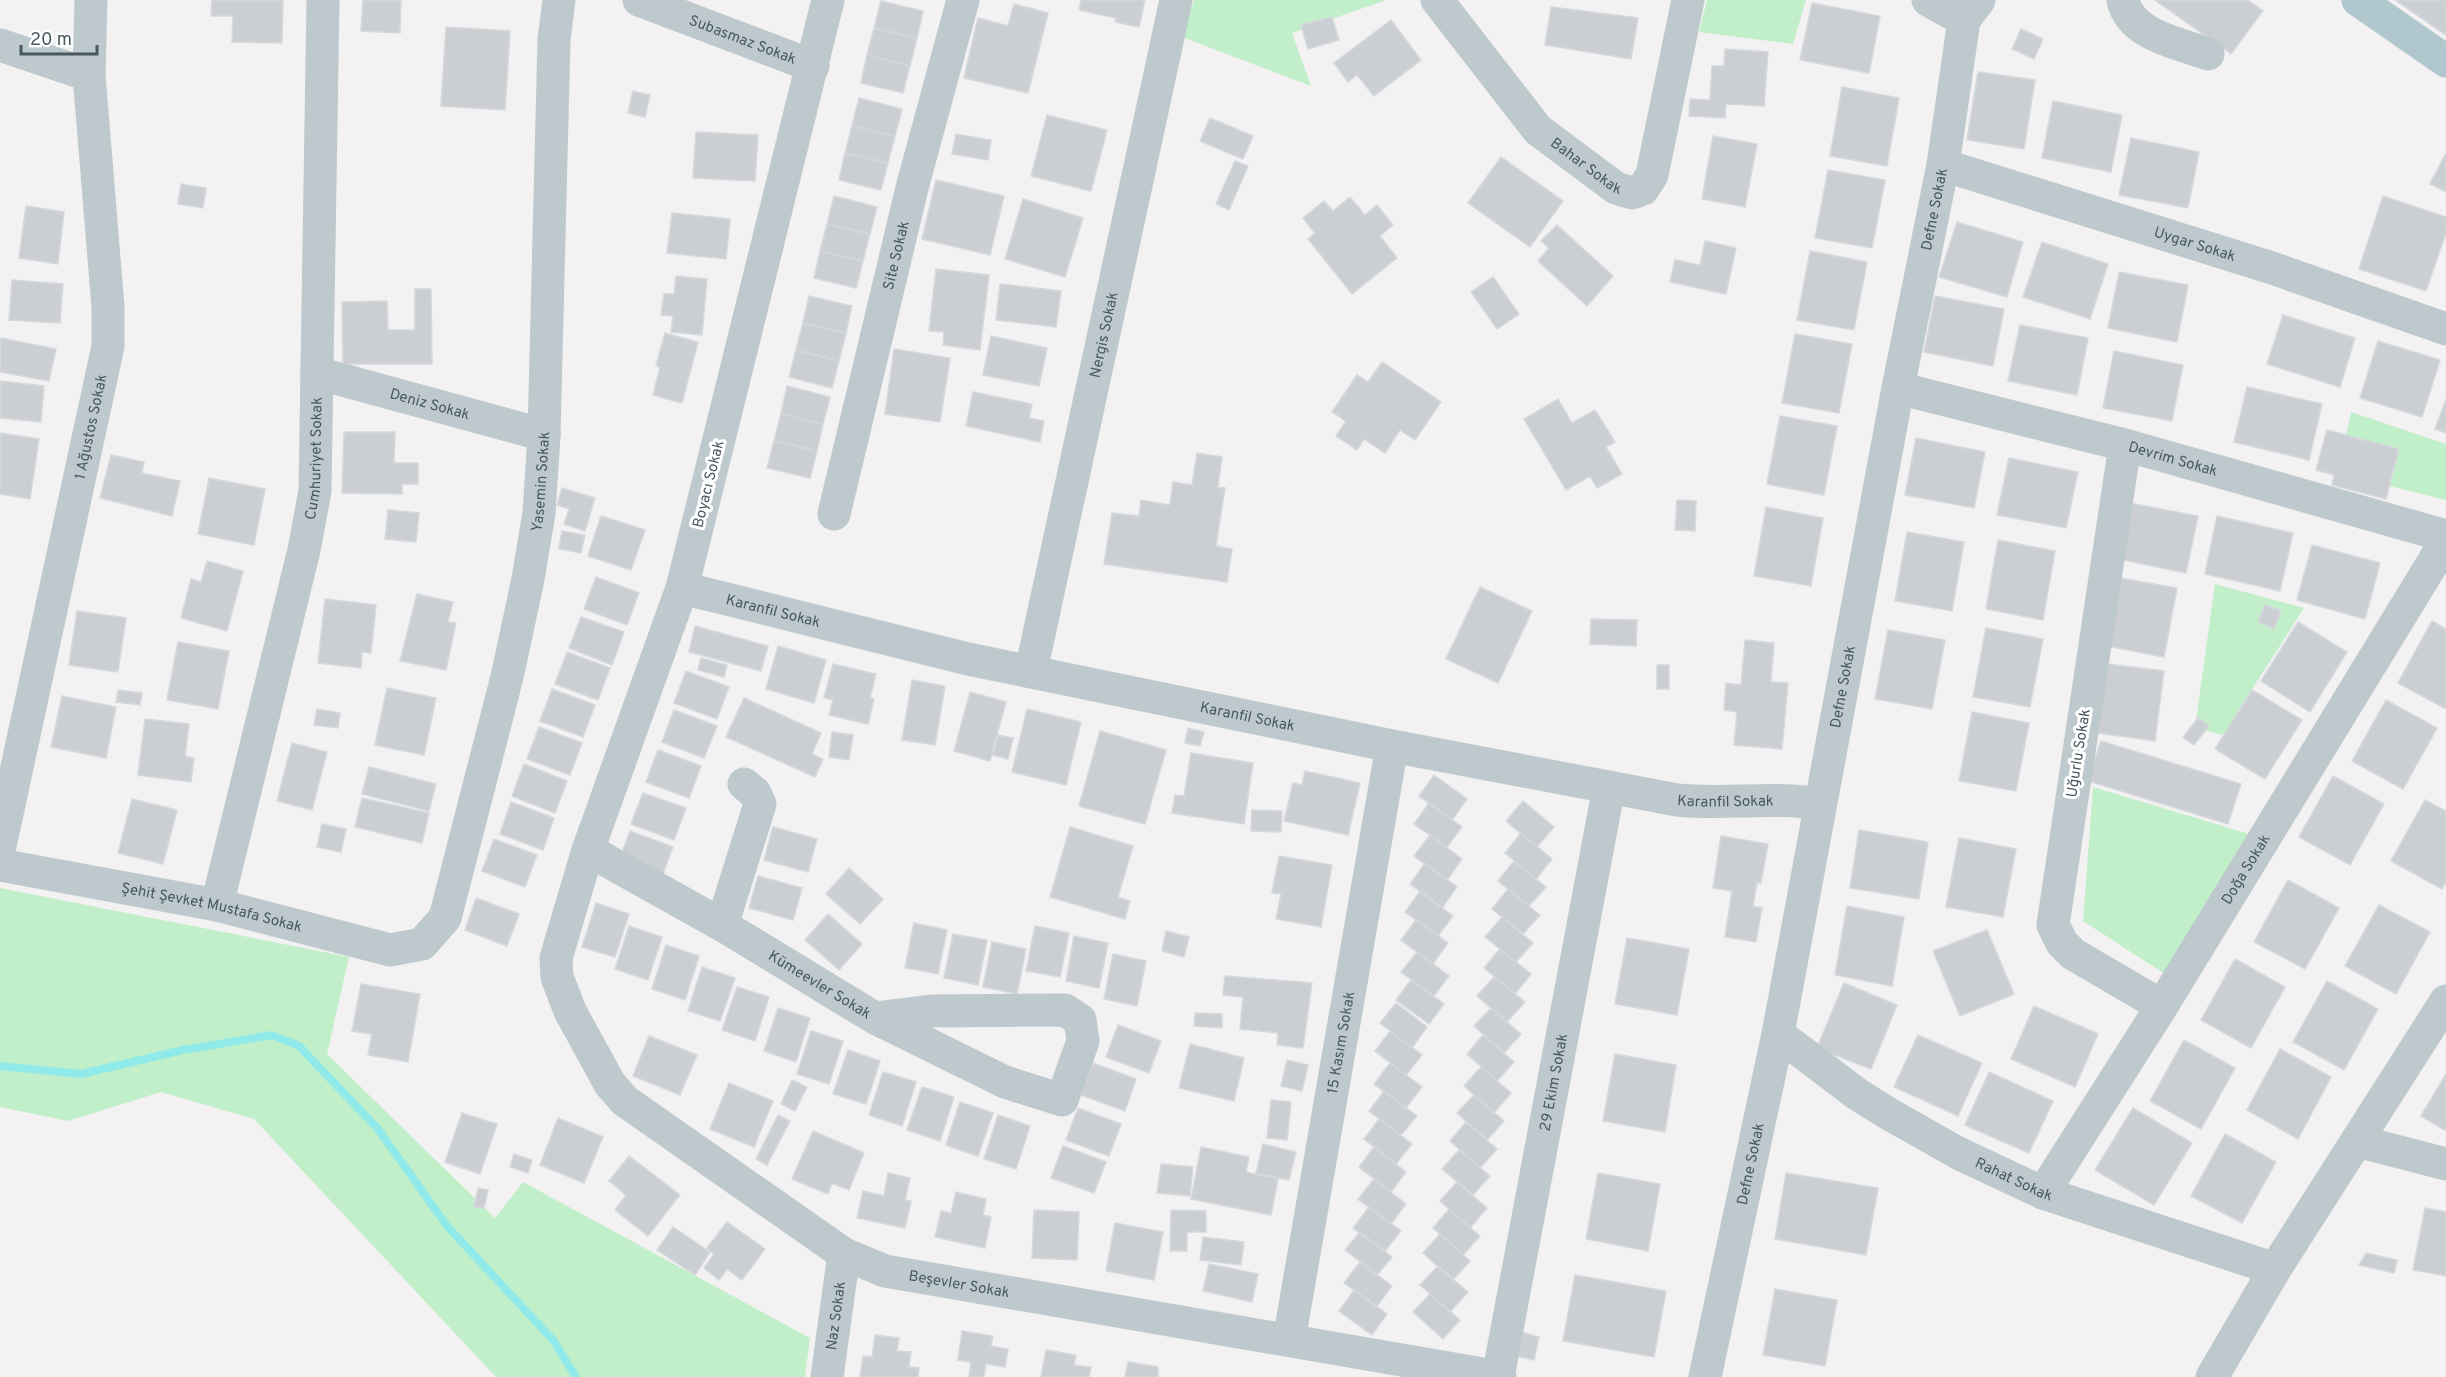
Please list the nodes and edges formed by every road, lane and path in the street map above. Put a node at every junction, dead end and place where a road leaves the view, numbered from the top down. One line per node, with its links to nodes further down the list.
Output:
1 (91, 0): 18 (street, 1 Ağustos Sokak)
2 (323, 0): 21 (street, Cumhuriyet Sokak)
3 (559, 0): 23 (street, Yasemin Sokak)
4 (639, 0): 17 (street, Subasmaz Sokak)
5 (828, 0): 17 (street, Boyacı Sokak)
6 (963, 0): 25 (street, Site Sokak)
7 (1176, 0): 29 (street, Nergis Sokak)
8 (1437, 0): 9 (street, Bahar Sokak)
9 (1688, 0)
10 (1928, 0): 13 (street)
11 (2123, 0): 15 (street)
12 (2358, 0): 16 (main road)
13 (1972, 10): 19 (street, Defne Sokak)
14 (0, 45): 18 (street)
15 (2208, 54)
16 (2446, 61)
17 (813, 66): 28 (street, Boyacı Sokak)
18 (89, 75): 34 (street, 1 Ağustos Sokak)
19 (1943, 165): 20 (street, Uygar Sokak); 22 (street, Defne Sokak)
20 (2446, 329)
21 (317, 373): 23 (street, Deniz Sokak); 37 (street, Cumhuriyet Sokak)
22 (1898, 388): 24 (street, Devrim Sokak); 33 (street, Defne Sokak)
23 (544, 435): 39 (street, Yasemin Sokak)
24 (2125, 445): 26 (street, Devrim Sokak); 42 (street, Uğurlu Sokak)
25 (834, 514)
26 (2446, 536)
27 (2446, 541): 42 (street, Doğa Sokak)
28 (682, 588): 29 (street, Karanfil Sokak); 35 (street, Boyacı Sokak)
29 (1031, 672): 30 (street, Karanfil Sokak)
30 (1392, 747): 32 (street, Karanfil Sokak); 50 (street, 15 Kasım Sokak)
31 (744, 784): 38 (street)
32 (1609, 787): 33 (street, Karanfil Sokak); 52 (street, 29 Ekim Sokak)
33 (1820, 804): 44 (street, Defne Sokak)
34 (0, 846)
35 (588, 850): 38 (street, Kümeevler Sokak); 40 (street, Boyacı Sokak)
36 (0, 865): 37 (street, Şehit Şevket Mustafa Sokak)
37 (217, 905): 39 (street, Şehit Şevket Mustafa Sokak)
38 (722, 926): 43 (street, Kümeevler Sokak)
39 (422, 944)
40 (556, 958): 48 (street, Beşevler Sokak)
41 (2446, 1001): 45 (street)
42 (2162, 1006): 47 (street, Doğa Sokak)
43 (875, 1018): 43 (street, Kümeevler Sokak)
44 (1778, 1034): 47 (street, Rahat Sokak); 53 (street, Defne Sokak)
45 (2357, 1141): 46 (street); 49 (street)
46 (2446, 1164)
47 (2043, 1194): 49 (street, Rahat Sokak)
48 (844, 1254): 50 (street, Beşevler Sokak); 51 (street, Naz Sokak)
49 (2275, 1269): 54 (street)
50 (1288, 1340): 52 (street, Beşevler Sokak)
51 (827, 1377)
52 (1499, 1377)
53 (1705, 1377)
54 (2212, 1377)

